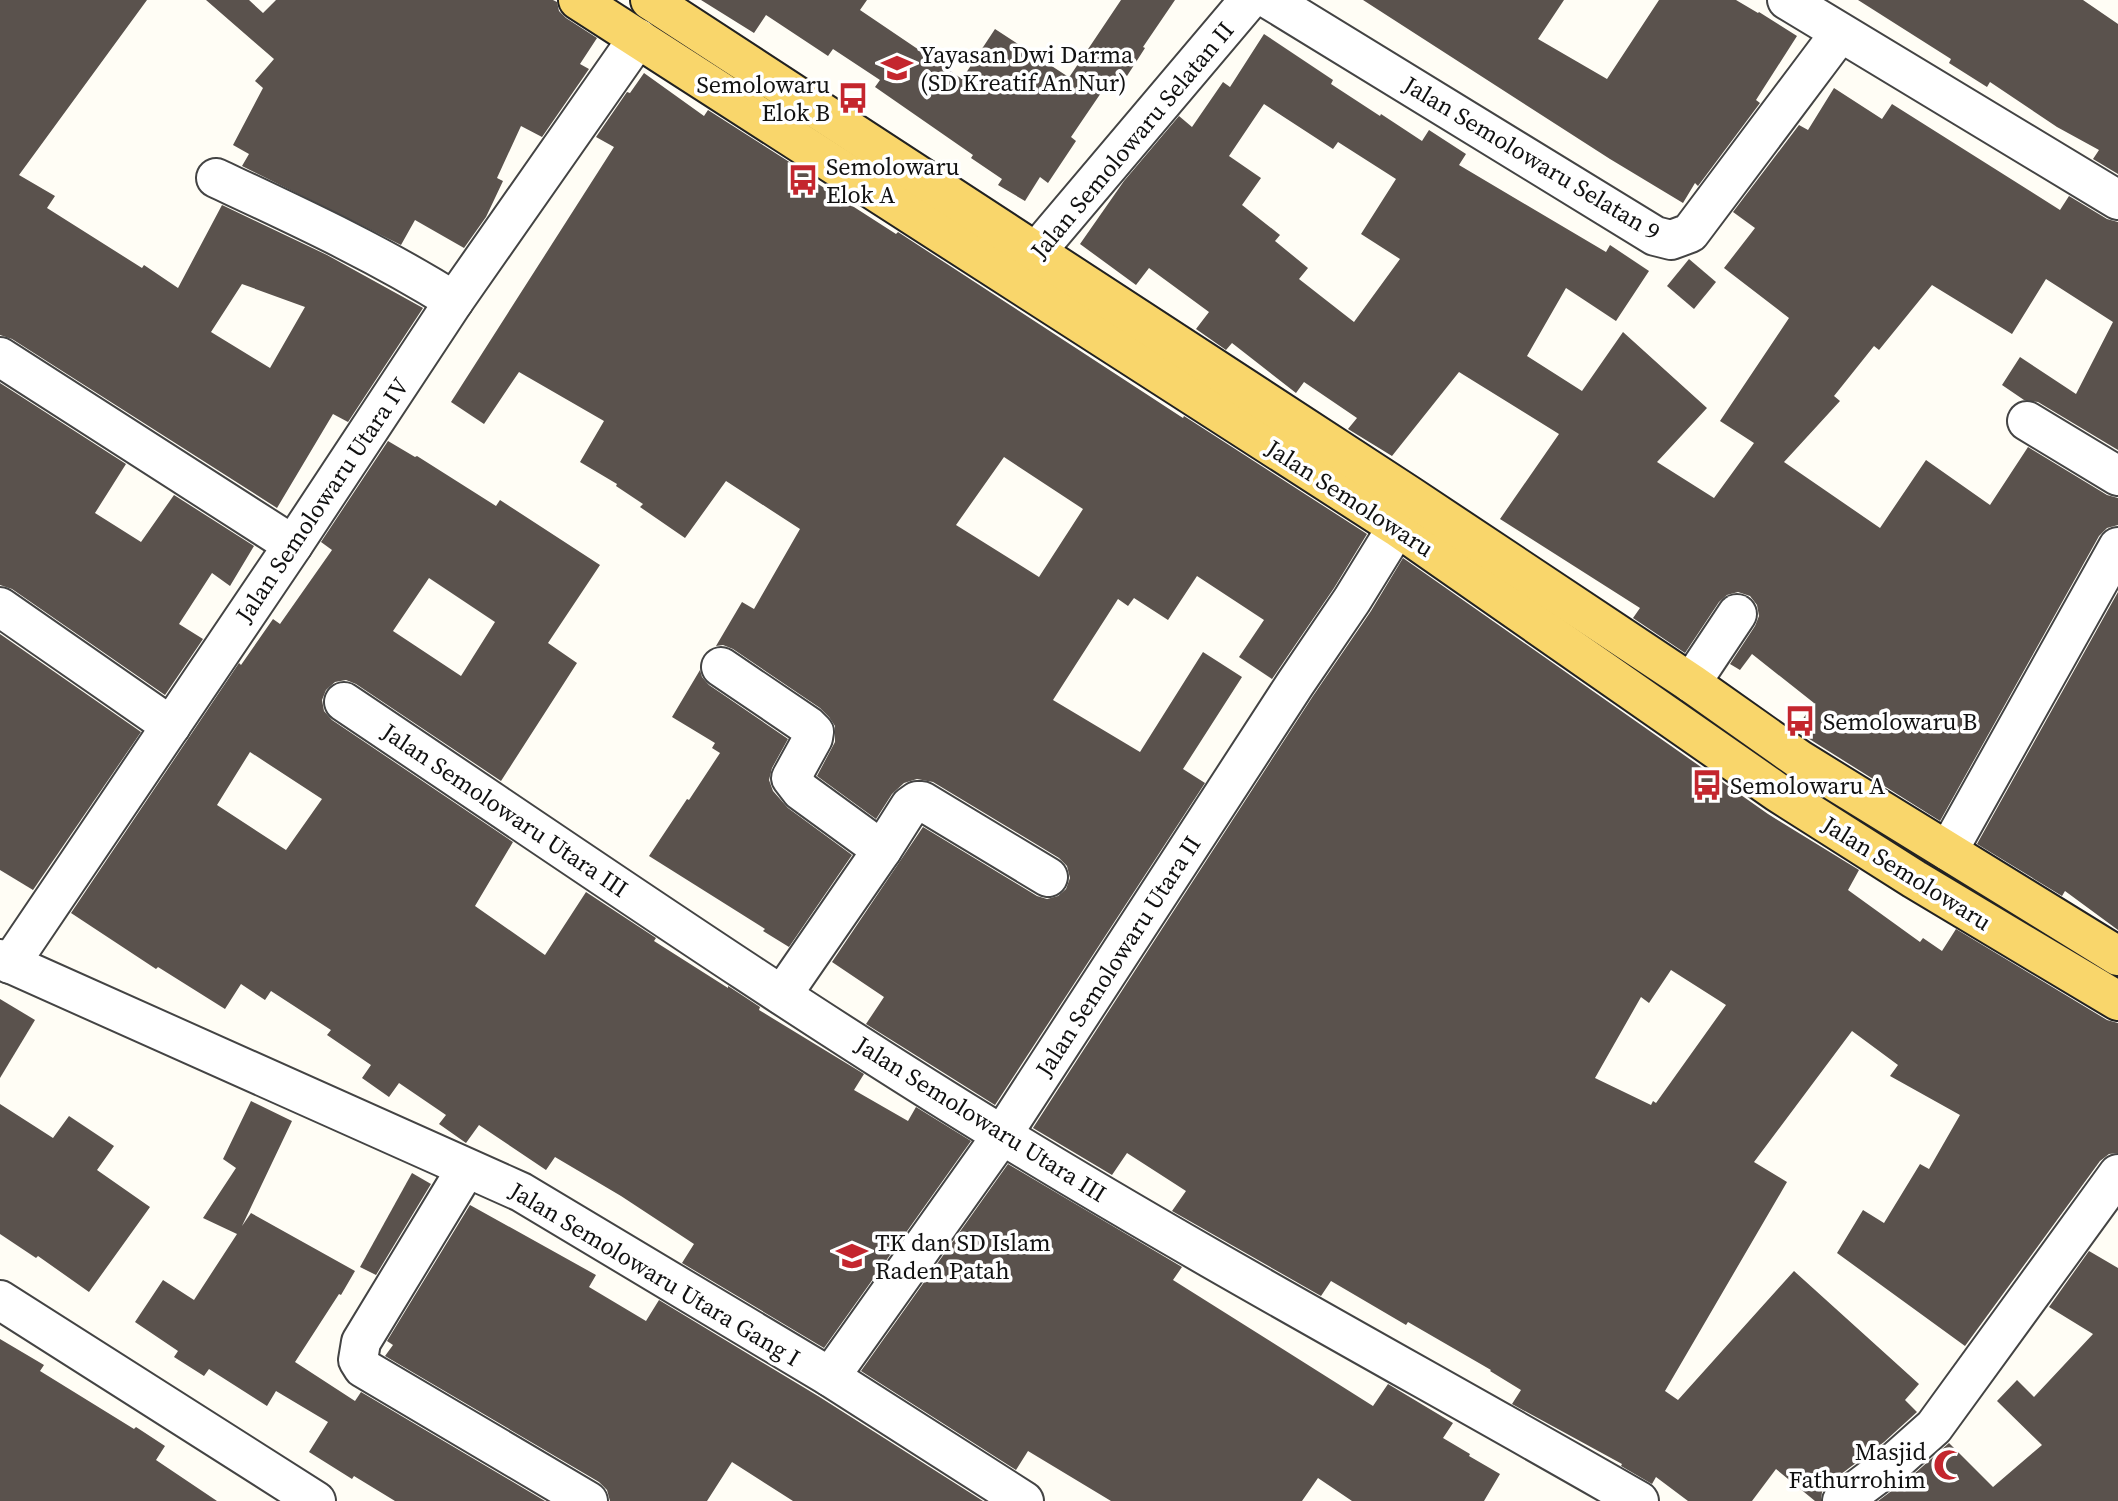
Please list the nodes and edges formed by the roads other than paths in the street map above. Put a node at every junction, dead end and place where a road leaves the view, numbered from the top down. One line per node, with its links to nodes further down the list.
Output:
1 (578, 0): 7 (main road, Jalan Semolowaru)
2 (650, 0): 10 (main road, Jalan Semolowaru)
3 (1250, 0): 10 (street, Jalan Semolowaru Selatan II)
4 (1270, 0): 6 (street, Jalan Semolowaru Selatan 9)
5 (1787, 0): 6 (street)
6 (1840, 33): 9 (street)
7 (638, 38): 10 (main road, Jalan Semolowaru); 11 (street, Jalan Semolowaru Utara IV)
8 (216, 178): 11 (street)
9 (2118, 200)
10 (1026, 267): 15 (main road, Jalan Semolowaru); 21 (main road, Jalan Semolowaru)
11 (454, 301): 16 (street, Jalan Semolowaru Utara IV)
12 (0, 357): 16 (street)
13 (2027, 421): 14 (street)
14 (2118, 476)
15 (1397, 527): 25 (main road, Jalan Semolowaru); 33 (street, Jalan Semolowaru Utara II)
16 (293, 545): 23 (street, Jalan Semolowaru Utara IV)
17 (2118, 547): 27 (street)
18 (0, 607): 23 (street)
19 (1737, 614): 21 (street)
20 (721, 667): 26 (street)
21 (1691, 683): 24 (main road, Jalan Semolowaru)
22 (344, 702): 31 (street, Jalan Semolowaru Utara III)
23 (170, 726): 30 (street, Jalan Semolowaru Utara IV)
24 (1800, 760): 25 (main road); 27 (main road, Jalan Semolowaru)
25 (1777, 792): 32 (main road, Jalan Semolowaru)
26 (882, 850): 28 (street); 31 (street)
27 (1948, 851): 29 (main road, Jalan Semolowaru)
28 (1048, 877)
29 (2118, 956)
30 (5, 962): 34 (street, Jalan Semolowaru Utara Gang I)
31 (782, 995): 33 (street, Jalan Semolowaru Utara III)
32 (2118, 1001)
33 (1002, 1135): 37 (street, Jalan Semolowaru Utara II); 41 (street, Jalan Semolowaru Utara III)
34 (466, 1169): 37 (street, Jalan Semolowaru Utara Gang I); 39 (street)
35 (2118, 1174): 42 (street)
36 (0, 1300): 38 (street)
37 (830, 1377): 40 (street, Jalan Semolowaru Utara Gang I)
38 (316, 1501)
39 (588, 1501)
40 (1024, 1501)
41 (1639, 1501)
42 (1842, 1501)

